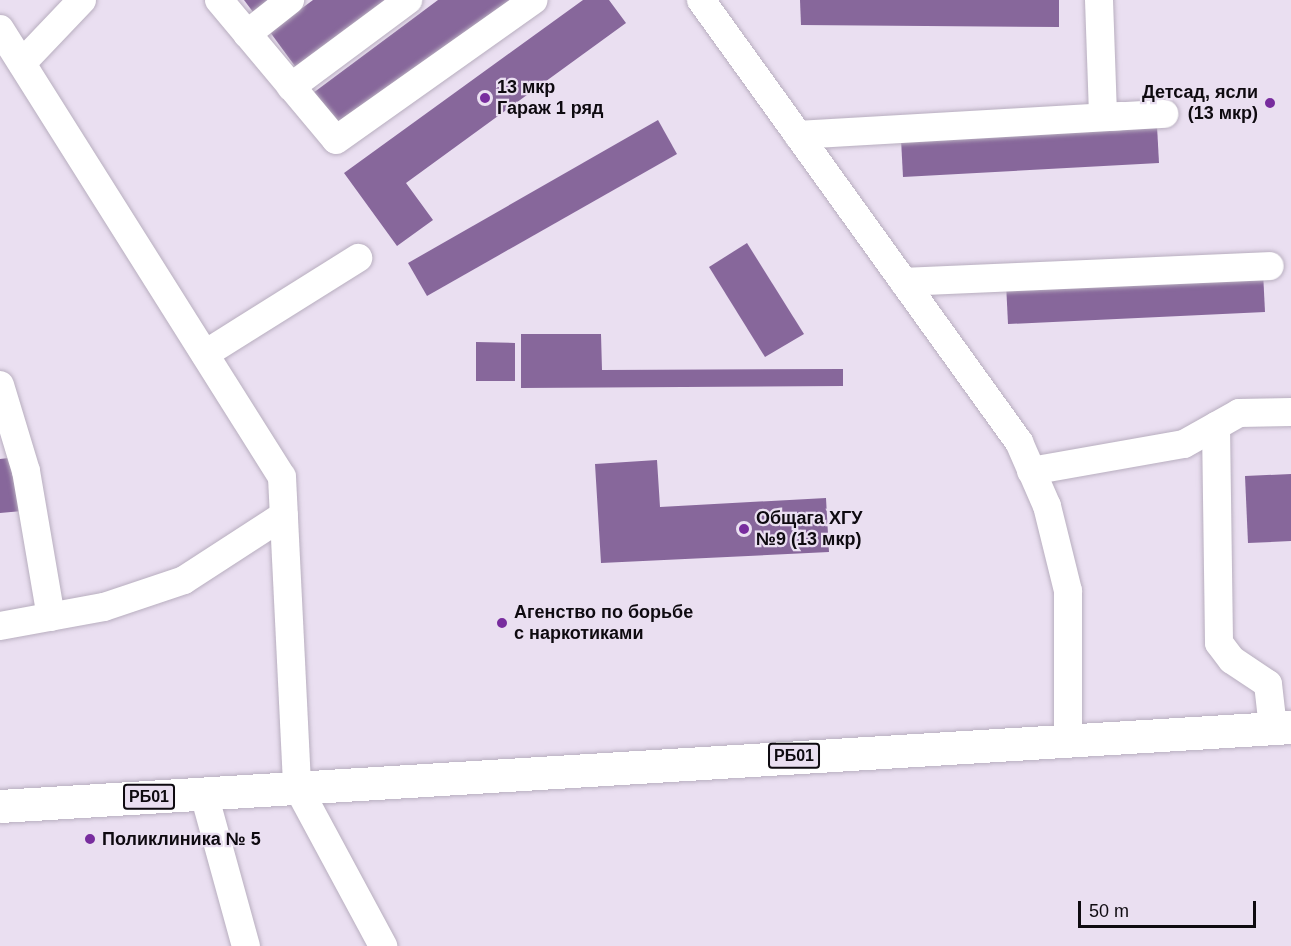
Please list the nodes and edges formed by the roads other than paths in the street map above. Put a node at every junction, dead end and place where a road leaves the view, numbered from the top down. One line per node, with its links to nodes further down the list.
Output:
1 (82, 0): 10 (street)
2 (219, 0): 9 (street)
3 (290, 0): 9 (street)
4 (408, 0): 11 (street)
5 (534, 0): 11 (street)
6 (701, 0): 12 (street)
7 (1099, 0): 12 (street)
8 (0, 29): 10 (street)
9 (247, 34): 11 (street)
10 (22, 63): 16 (street)
11 (291, 87)
12 (798, 135): 15 (street)
13 (358, 258): 16 (street)
14 (1270, 266): 15 (street)
15 (904, 282): 20 (street)
16 (205, 354): 21 (street)
17 (0, 385): 22 (street)
18 (1291, 412): 19 (street)
19 (1216, 426): 20 (street); 24 (street)
20 (1031, 471): 25 (street)
21 (284, 515): 22 (street); 26 (street)
22 (51, 617): 23 (street)
23 (0, 626)
24 (1282, 728): 25 (highway, РБ01)
25 (1068, 739): 26 (highway, РБ01)
26 (297, 786): 27 (highway, РБ01); 30 (street)
27 (204, 794): 28 (highway, РБ01); 29 (street)
28 (0, 806)
29 (246, 946)
30 (384, 946)

